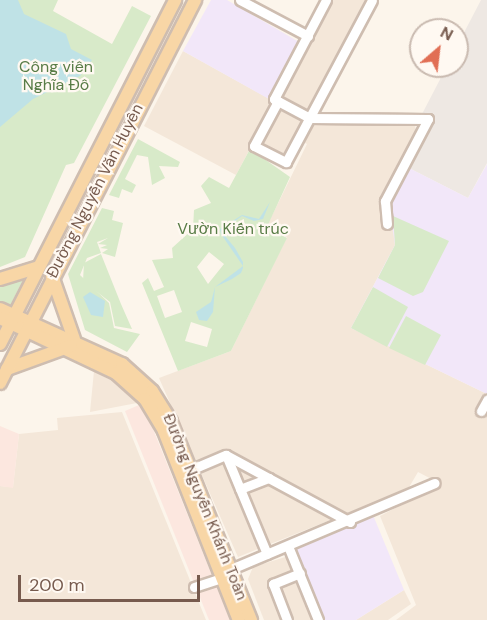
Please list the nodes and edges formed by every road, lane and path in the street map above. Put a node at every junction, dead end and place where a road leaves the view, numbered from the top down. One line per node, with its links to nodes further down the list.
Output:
1 (175, 0): 9 (main road, Đường Nguyễn Văn Huyên)
2 (195, 0): 10 (main road, Đường Nguyễn Văn Huyên)
3 (240, 0): 6 (street)
4 (326, 0): 6 (street)
5 (372, 0): 8 (street)
6 (308, 36): 7 (street)
7 (276, 100): 8 (street); 8 (street)
8 (309, 118): 13 (street)
9 (108, 127): 10 (main road); 11 (main road, Đường Nguyễn Văn Huyên)
10 (123, 135): 12 (main road, Đường Nguyễn Văn Huyên)
11 (76, 188): 12 (main road); 14 (main road, Đường Nguyễn Văn Huyên)
12 (91, 195): 15 (main road, Đường Nguyễn Văn Huyên)
13 (387, 224)
14 (37, 268): 16 (main road); 18 (main road, Đường Nguyễn Văn Huyên)
15 (52, 276): 19 (main road, Đường Nguyễn Văn Huyên); 21 (main road)
16 (0, 279)
17 (0, 309): 18 (main road, Đường Nguyễn Khánh Toàn)
18 (8, 319): 19 (main road, Đường Nguyễn Khánh Toàn); 20 (main road, Đường Nguyễn Văn Huyên)
19 (27, 325): 21 (main road, Đường Nguyễn Khánh Toàn); 22 (main road, Đường Nguyễn Văn Huyên)
20 (0, 344)
21 (72, 344): 22 (main road); 27 (main road, Đường Nguyễn Khánh Toàn); 35 (main road, Đường Nguyễn Khánh Toàn)
22 (7, 369): 23 (main road, Đường Nguyễn Văn Huyên)
23 (0, 383)
24 (487, 400): 25 (street)
25 (481, 411)
26 (226, 456): 27 (street); 28 (street); 30 (street)
27 (190, 470): 35 (main road, Đường Nguyễn Khánh Toàn)
28 (269, 478): 30 (street); 31 (street)
29 (435, 483): 31 (street)
30 (240, 489): 33 (street)
31 (350, 522): 32 (street)
32 (288, 546): 33 (street); 34 (street)
33 (267, 554): 35 (street)
34 (300, 573): 39 (street); 40 (street)
35 (226, 574): 36 (street); 37 (main road, Đường Nguyễn Khánh Toàn); 38 (main road, Đường Nguyễn Khánh Toàn)
36 (194, 587)
37 (239, 620)
38 (251, 620)
39 (287, 620)
40 (318, 620)

